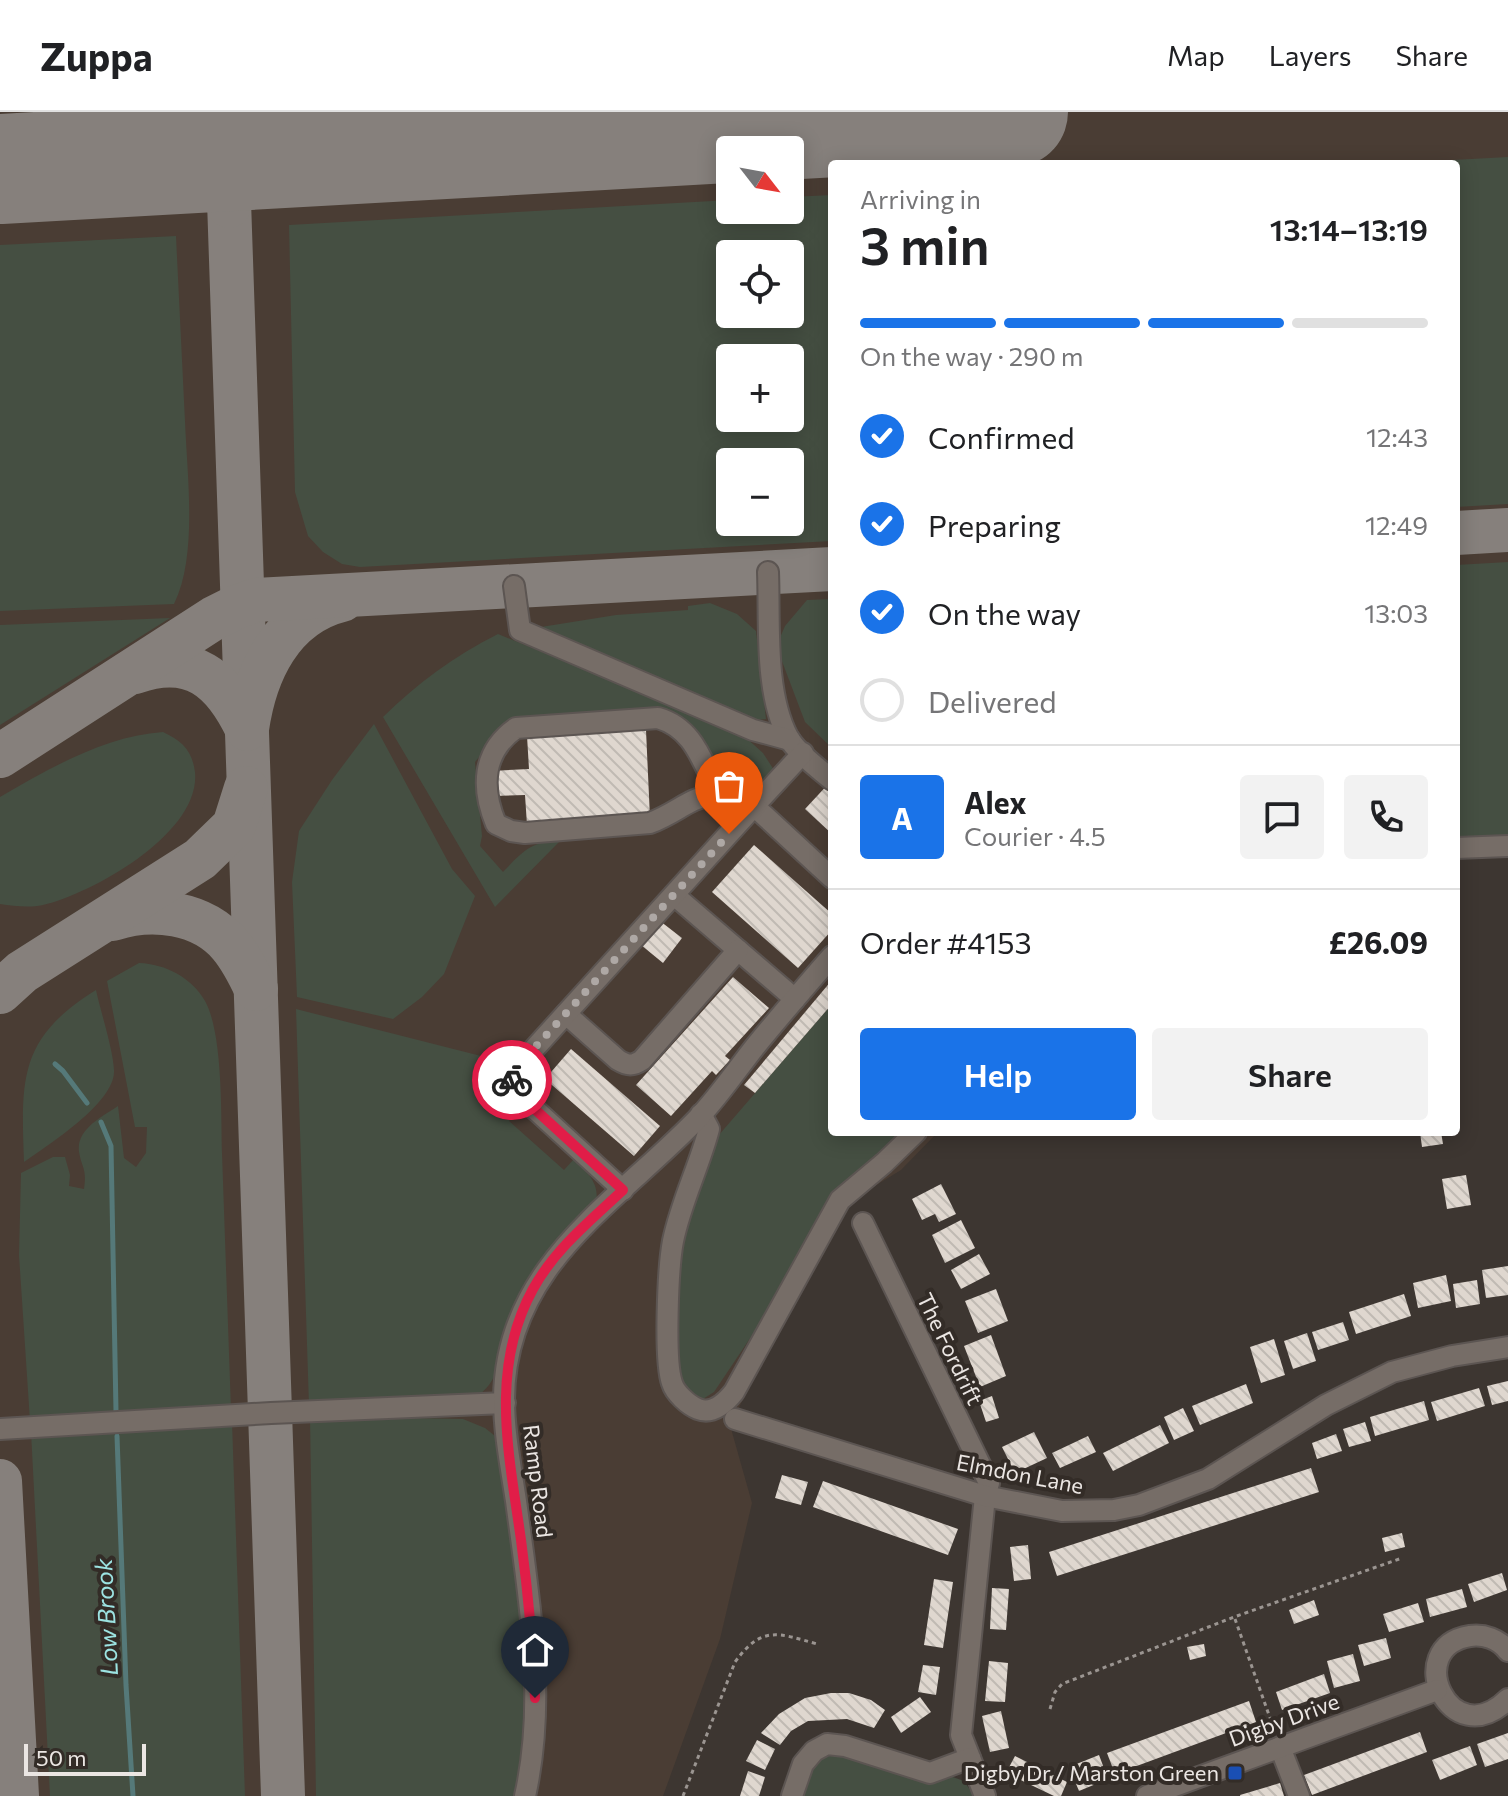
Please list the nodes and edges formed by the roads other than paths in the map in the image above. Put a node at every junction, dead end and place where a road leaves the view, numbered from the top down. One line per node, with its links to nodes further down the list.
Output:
1 (768, 572): 3 (street)
2 (514, 586): 3 (street)
3 (796, 746): 4 (street); 6 (street)
4 (828, 776)
5 (711, 795): 5 (street); 6 (street)
6 (750, 810): 9 (street); 10 (street)
7 (1508, 846): 8 (street)
8 (1460, 848)
9 (828, 875)
10 (674, 895): 11 (street); 14 (street)
11 (738, 950): 13 (street); 14 (street)
12 (828, 961): 13 (street, Ramp Road)
13 (795, 999): 15 (street, Ramp Road)
14 (566, 1014): 17 (street)
15 (701, 1114): 16 (street); 17 (street, Ramp Road)
16 (912, 1136)
17 (623, 1190): 20 (street, Ramp Road)
18 (863, 1223): 23 (street, The Fordrift)
19 (1508, 1347): 23 (street, Elmdon Lane)
20 (505, 1403): 22 (street); 29 (street, Ramp Road)
21 (735, 1419): 23 (street, Elmdon Lane)
22 (0, 1429)
23 (985, 1496): 28 (street)
24 (1508, 1651): 25 (street)
25 (1437, 1690): 26 (street); 27 (street, Digby Drive)
26 (1508, 1699)
27 (1280, 1747): 32 (street, Digby Drive); 33 (street)
28 (970, 1758): 30 (street); 31 (street)
29 (525, 1796)
30 (792, 1796)
31 (985, 1796)
32 (1147, 1796)
33 (1299, 1796)

